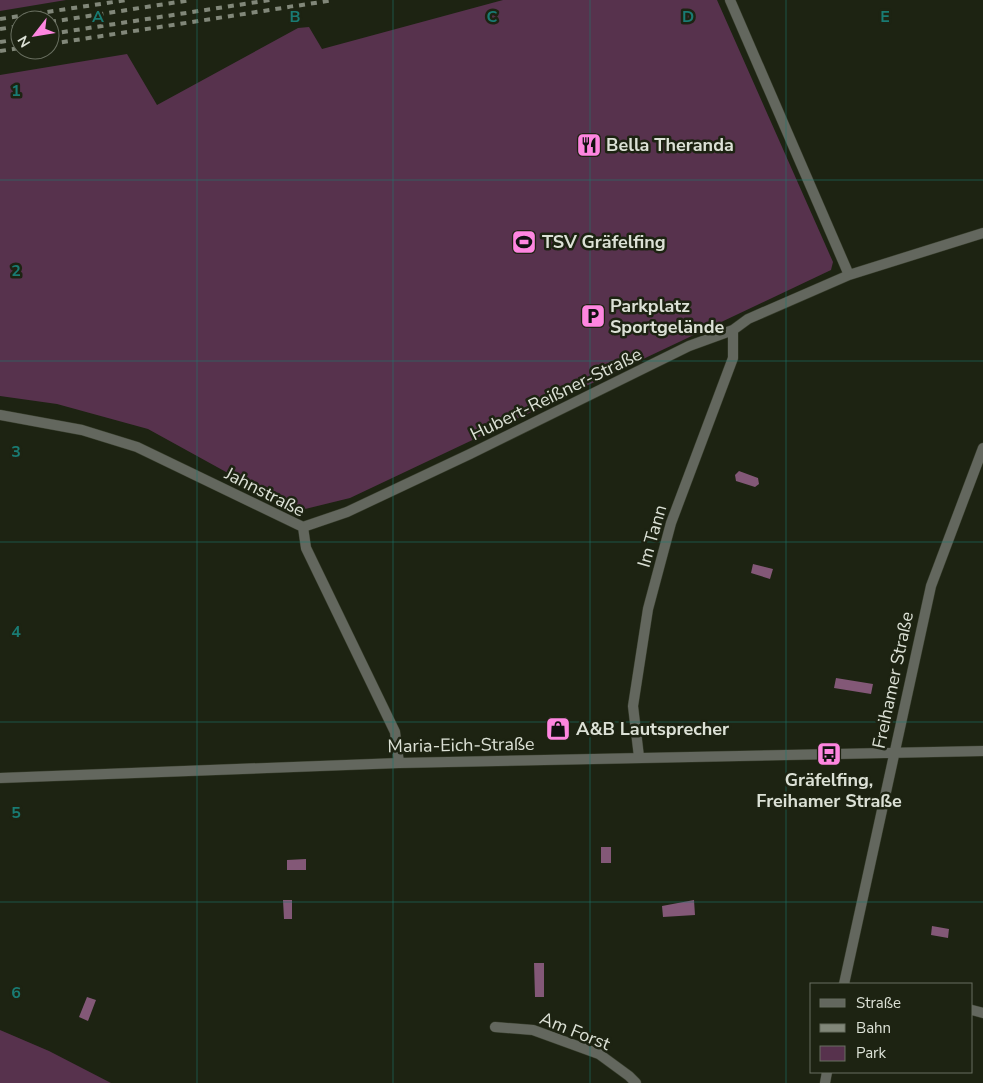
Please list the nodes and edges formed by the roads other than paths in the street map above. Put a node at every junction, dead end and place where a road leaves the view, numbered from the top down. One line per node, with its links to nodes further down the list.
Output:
1 (730, 0): 3 (street)
2 (983, 233): 3 (street, Hubert-Reißner-Straße)
3 (849, 275): 4 (street, Hubert-Reißner-Straße)
4 (733, 330): 7 (street, Hubert-Reißner-Straße); 10 (street, Im Tann)
5 (0, 415): 7 (street, Jahnstraße)
6 (983, 448): 9 (street, Freihamer Straße)
7 (303, 527): 11 (street, Jahnstraße)
8 (983, 751): 9 (street, Maria-Eich-Straße)
9 (894, 753): 10 (street, Maria-Eich-Straße); 13 (street, Freihamer Straße)
10 (639, 758): 11 (street, Maria-Eich-Straße)
11 (399, 763): 12 (street, Maria-Eich-Straße)
12 (0, 778)
13 (844, 983)
14 (495, 1027): 15 (street, Am Forst)
15 (636, 1083)

